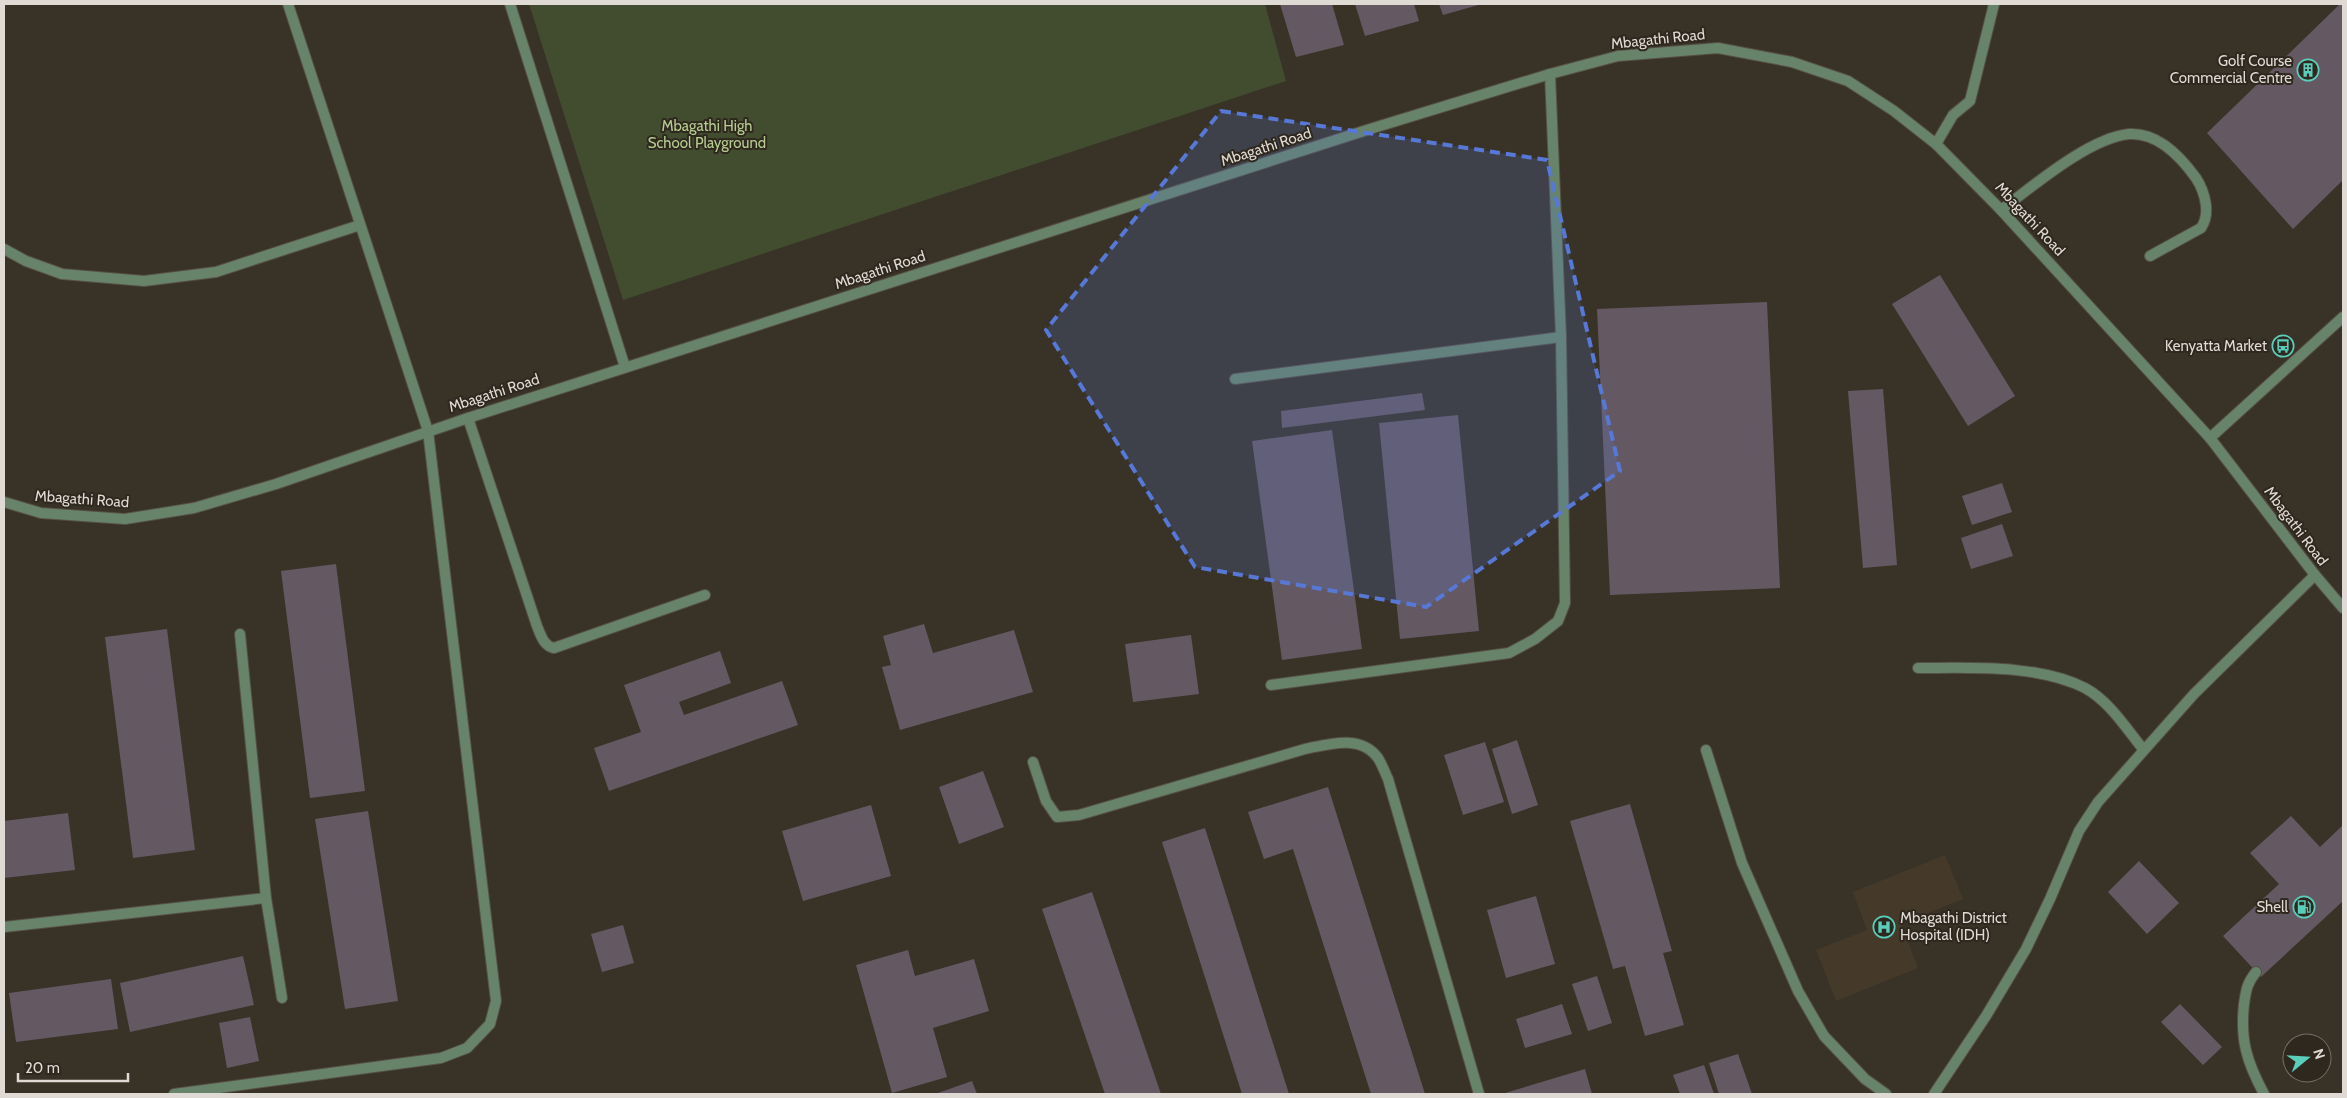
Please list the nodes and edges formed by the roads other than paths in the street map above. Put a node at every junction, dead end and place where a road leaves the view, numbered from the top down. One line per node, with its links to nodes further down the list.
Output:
1 (288, 4): 7 (street)
2 (510, 4): 12 (street)
3 (1994, 4): 5 (street)
4 (1550, 74): 5 (street, Mbagathi Road); 11 (street); 12 (street, Mbagathi Road)
5 (1936, 144): 6 (street, Mbagathi Road)
6 (2001, 210): 9 (street); 16 (street, Mbagathi Road)
7 (360, 225): 8 (street); 15 (street)
8 (4, 249)
9 (2150, 256)
10 (2343, 316): 16 (street)
11 (1561, 337): 13 (street); 23 (street)
12 (625, 367): 14 (street, Mbagathi Road)
13 (1235, 379)
14 (468, 418): 15 (street, Mbagathi Road); 19 (street)
15 (428, 431): 17 (street, Mbagathi Road); 31 (street)
16 (2210, 438): 18 (street, Mbagathi Road)
17 (4, 502)
18 (2315, 575): 20 (street, Mbagathi Road); 24 (street)
19 (705, 596)
20 (2343, 608)
21 (240, 634): 27 (street)
22 (1918, 668): 24 (street)
23 (1271, 685)
24 (2143, 749): 34 (street)
25 (1706, 750): 33 (street)
26 (1033, 762): 32 (street)
27 (266, 898): 28 (street); 30 (street)
28 (4, 927)
29 (2256, 972): 35 (street)
30 (282, 998)
31 (174, 1094)
32 (1479, 1094)
33 (1886, 1094)
34 (1934, 1094)
35 (2264, 1094)

